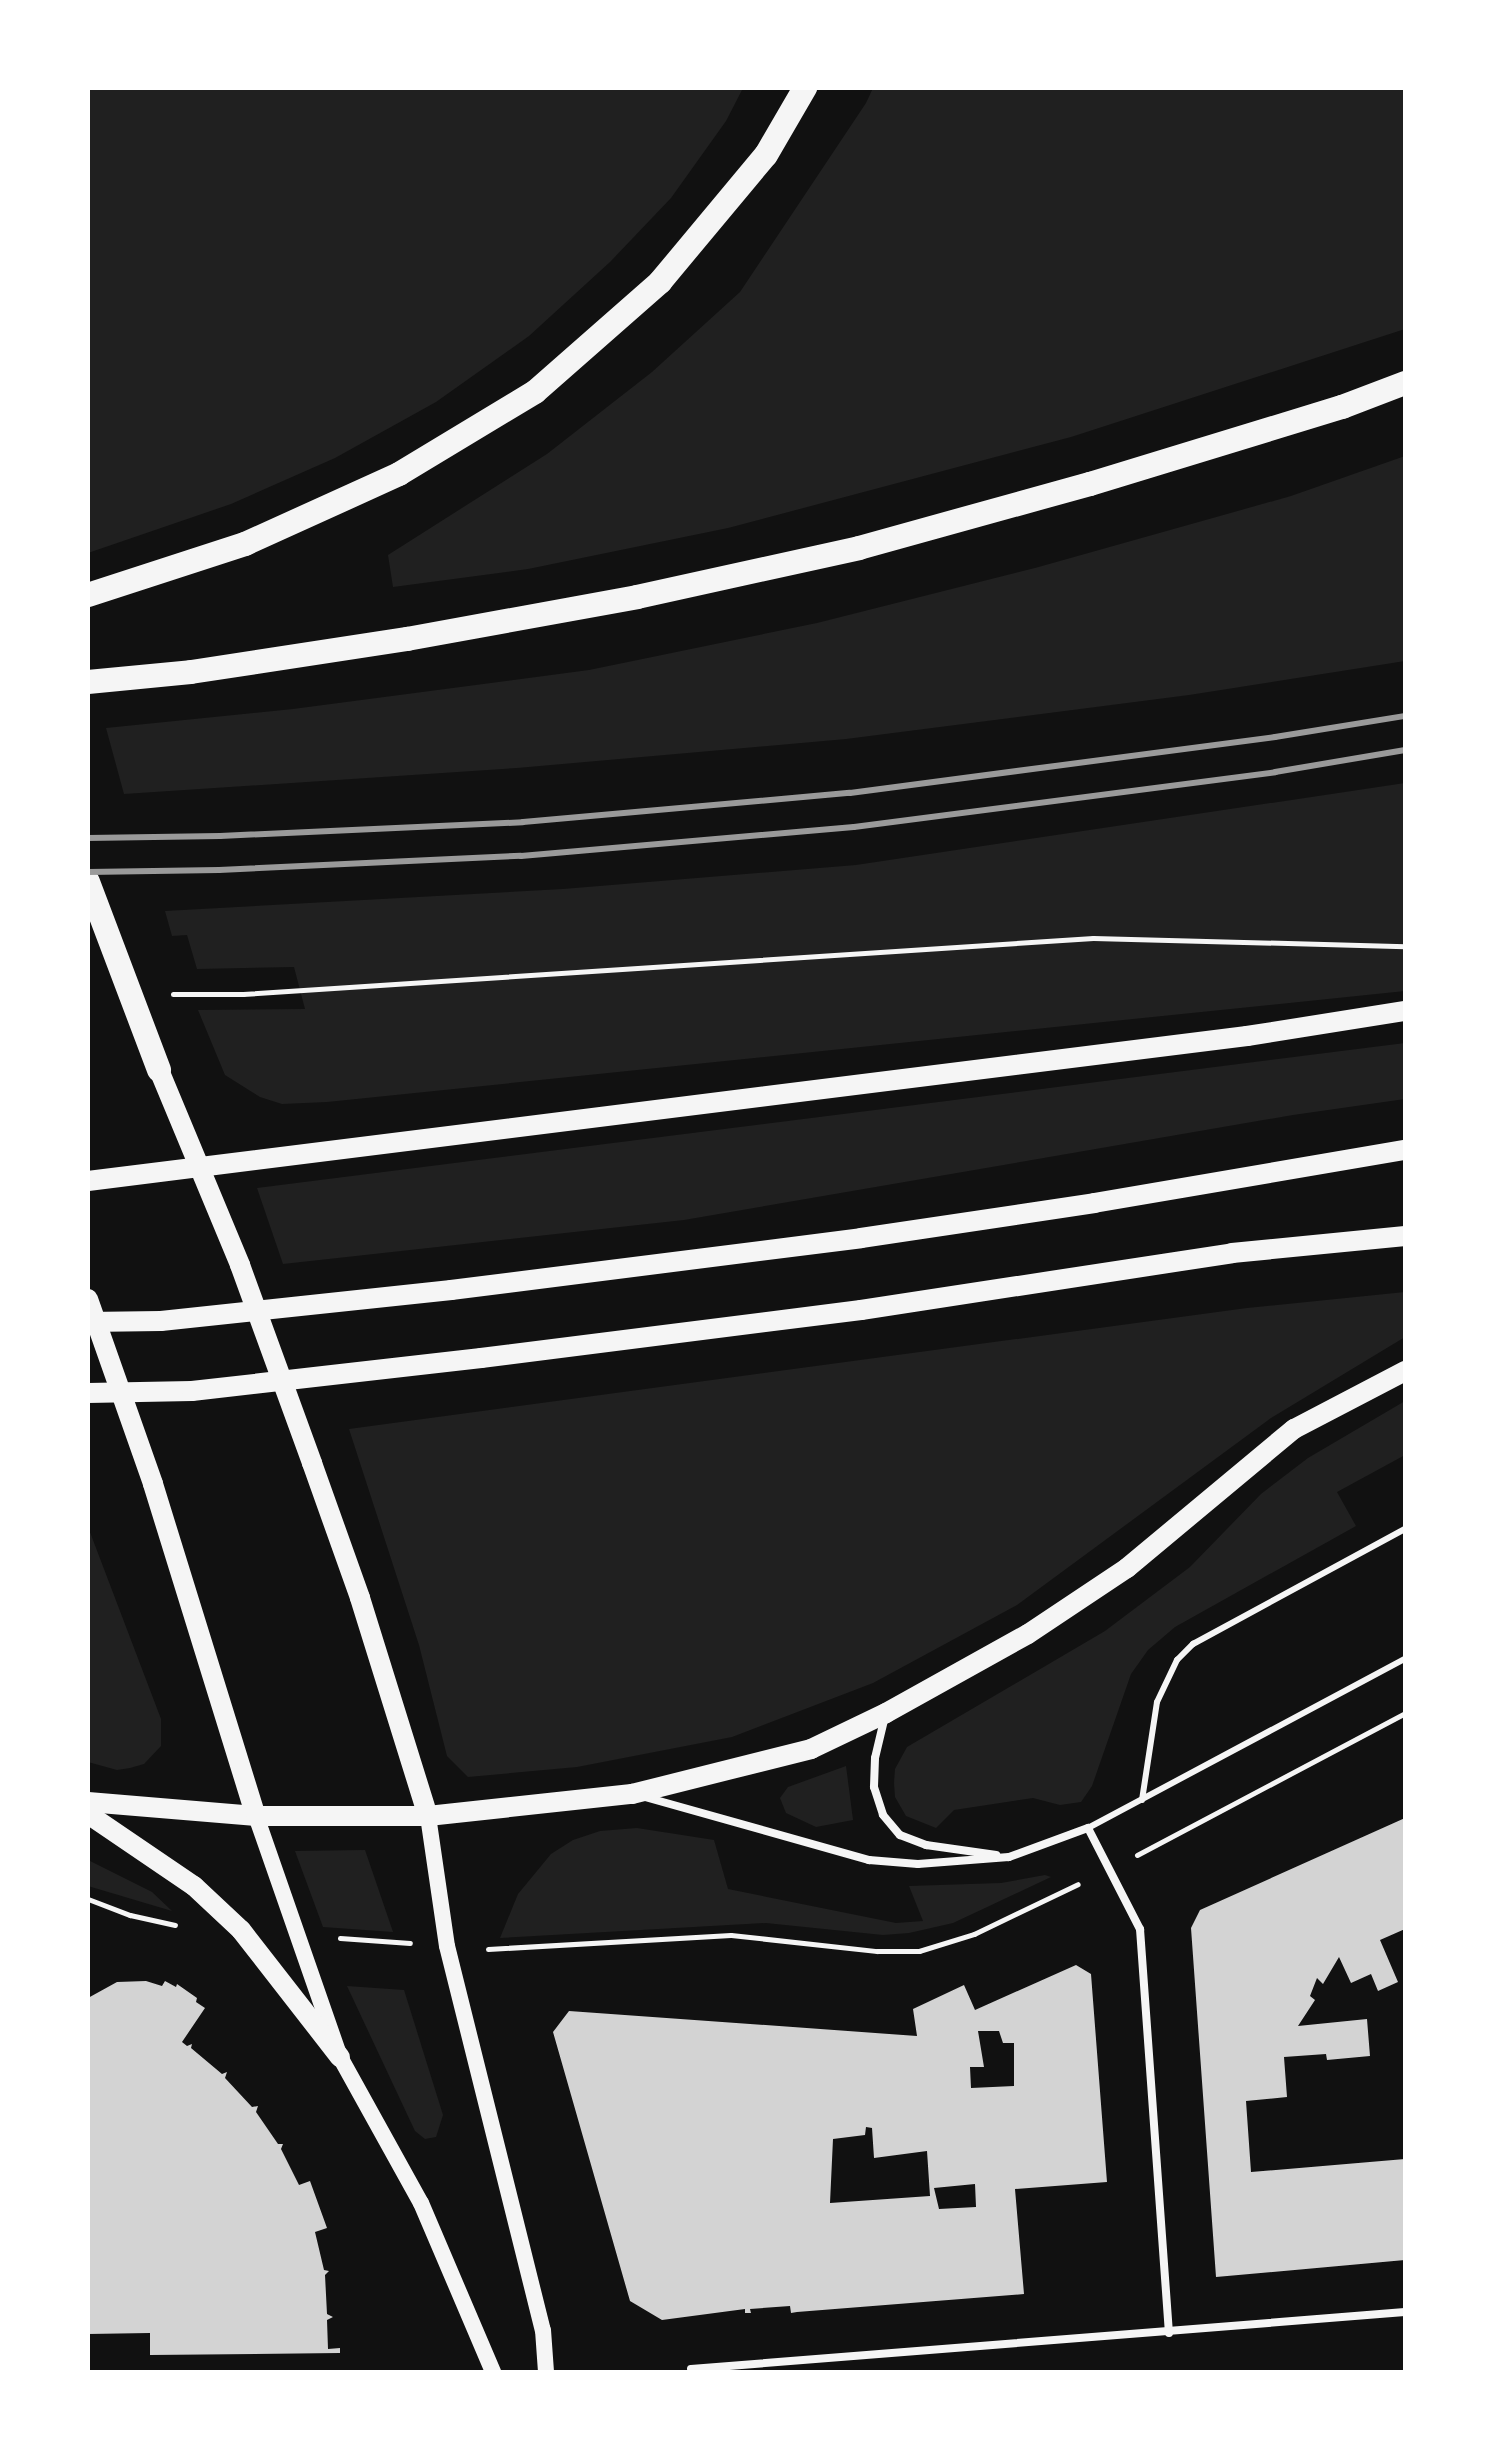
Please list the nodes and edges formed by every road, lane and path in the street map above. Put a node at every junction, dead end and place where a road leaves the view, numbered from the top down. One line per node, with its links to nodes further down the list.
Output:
1 (805, 88): 3 (highway)
2 (1405, 383): 4 (highway)
3 (88, 595)
4 (88, 682)
5 (88, 882): 9 (highway)
6 (1405, 946): 7 (path)
7 (165, 994)
8 (1405, 1011): 11 (main road)
9 (159, 1070): 11 (main road)
10 (1405, 1150): 15 (main road)
11 (201, 1168): 12 (main road); 27 (main road)
12 (88, 1181)
13 (1405, 1236): 17 (main road)
14 (88, 1299): 26 (main road)
15 (88, 1322)
16 (1405, 1371): 20 (main road)
17 (88, 1393)
18 (1405, 1529): 23 (lane)
19 (1405, 1659): 23 (lane)
20 (886, 1713): 22 (main road); 29 (street)
21 (1405, 1713): 30 (path)
22 (632, 1794): 27 (main road); 29 (street)
23 (1142, 1800): 28 (lane)
24 (88, 1802): 26 (main road)
25 (88, 1814): 32 (main road)
26 (256, 1816): 27 (main road); 33 (main road)
27 (428, 1816): 34 (main road)
28 (1088, 1828): 29 (street); 30 (street)
29 (1009, 1857)
30 (1109, 1870): 34 (path); 37 (street)
31 (88, 1899): 32 (path)
32 (241, 1930): 35 (main road)
33 (298, 1934): 34 (path); 35 (main road)
34 (447, 1946): 40 (main road)
35 (340, 2057): 39 (main road)
36 (1405, 2312): 37 (street)
37 (1169, 2333): 38 (street)
38 (691, 2369)
39 (493, 2372)
40 (546, 2372)

